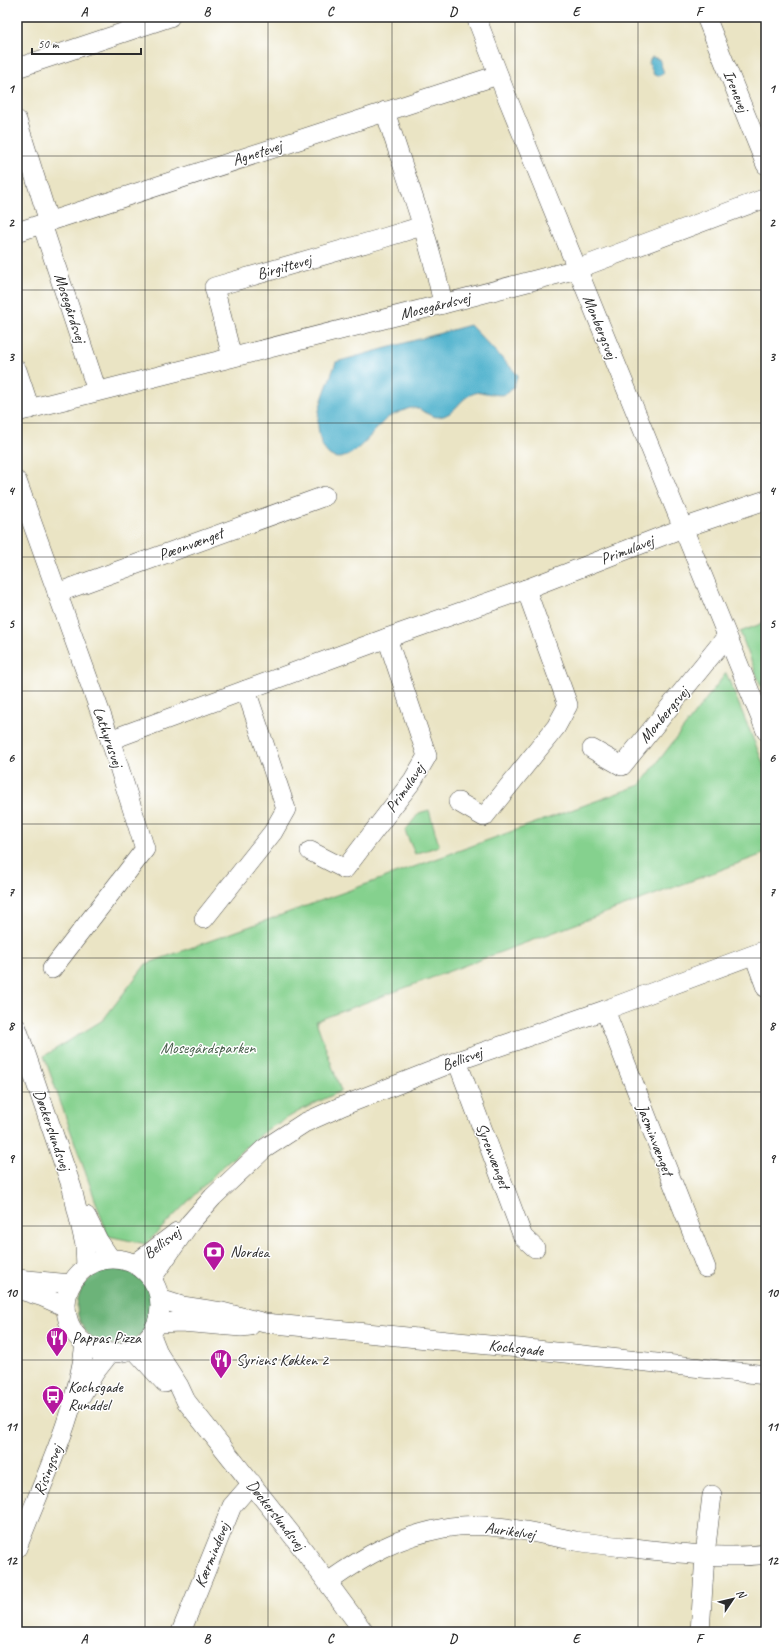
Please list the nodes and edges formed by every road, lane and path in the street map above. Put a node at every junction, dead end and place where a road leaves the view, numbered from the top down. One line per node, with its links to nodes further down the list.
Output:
1 (170, 17): 4 (street)
2 (476, 17): 5 (street, Monbergsvej)
3 (706, 17): 8 (street, Irenevej)
4 (17, 68)
5 (498, 74): 6 (street, Agnetevej); 13 (street, Monbergsvej)
6 (385, 111): 10 (street, Agnetevej); 11 (street)
7 (17, 120): 10 (street, Mosegårdsvej)
8 (766, 165)
9 (766, 198): 13 (street, Mosegårdsvej)
10 (46, 223): 12 (street, Agnetevej); 17 (street, Mosegårdsvej)
11 (422, 226): 14 (street); 15 (street, Birgittevej)
12 (17, 232)
13 (577, 269): 14 (street, Mosegårdsvej); 22 (street, Monbergsvej)
14 (443, 304): 15 (street, Mosegårdsvej)
15 (232, 357): 17 (street, Mosegårdsvej)
16 (17, 370): 18 (street, Mosegårdsvej)
17 (97, 391): 18 (street, Mosegårdsvej)
18 (23, 411)
19 (17, 482): 24 (street, Lathyrusvej)
20 (325, 496): 24 (street, Pæonvænget)
21 (766, 500): 22 (street, Primulavej)
22 (683, 528): 23 (street, Primulavej); 25 (street, Monbergsvej)
23 (526, 589): 26 (street, Primulavej); 31 (street)
24 (57, 593): 29 (street, Lathyrusvej)
25 (727, 636): 28 (street, Monbergsvej); 30 (street, Monbergsvej)
26 (387, 638): 27 (street, Primulavej); 32 (street, Primulavej)
27 (246, 690): 29 (street, Primulavej); 33 (street)
28 (766, 731)
29 (110, 740): 35 (street, Lathyrusvej)
30 (592, 749)
31 (458, 802)
32 (310, 851)
33 (204, 919)
34 (760, 952): 36 (street); 37 (street, Bellisvej)
35 (52, 969)
36 (766, 988)
37 (605, 1010): 39 (street, Bellisvej); 46 (street, Jasminvænget)
38 (17, 1028): 40 (street, Døckerslundsvej)
39 (457, 1060): 41 (street, Bellisvej); 42 (street, Syrenvænget)
40 (72, 1188): 43 (street, Døckerslundsvej); 45 (street, Døckerslundsvej)
41 (190, 1223): 44 (street, Bellisvej); 48 (street, Bellisvej)
42 (535, 1248)
43 (110, 1258): 44 (street); 45 (street)
44 (135, 1264): 48 (street)
45 (86, 1267): 49 (street)
46 (706, 1268)
47 (17, 1278): 49 (street)
48 (152, 1278): 51 (street)
49 (71, 1284): 52 (street)
50 (17, 1289): 52 (street)
51 (160, 1299): 53 (street, Kochsgade); 54 (street)
52 (66, 1307): 55 (street)
53 (265, 1323): 54 (street, Kochsgade); 58 (street, Kochsgade)
54 (155, 1329): 56 (street); 59 (street, Døckerslundsvej)
55 (85, 1344): 57 (street); 60 (street, Risingsvej)
56 (134, 1349): 57 (street); 59 (street, Døckerslundsvej)
57 (110, 1354): 60 (street, Risingsvej)
58 (766, 1375)
59 (186, 1401): 61 (street, Døckerslundsvej)
60 (70, 1414): 63 (street, Risingsvej)
61 (252, 1483): 66 (street, Døckerslundsvej); 67 (street, Kærmindevej)
62 (712, 1495): 65 (street)
63 (17, 1548)
64 (766, 1554): 65 (street, Aurikelvej)
65 (706, 1555): 66 (street, Aurikelvej); 69 (street)
66 (328, 1582): 68 (street, Døckerslundsvej)
67 (181, 1632)
68 (364, 1632)
69 (700, 1632)

